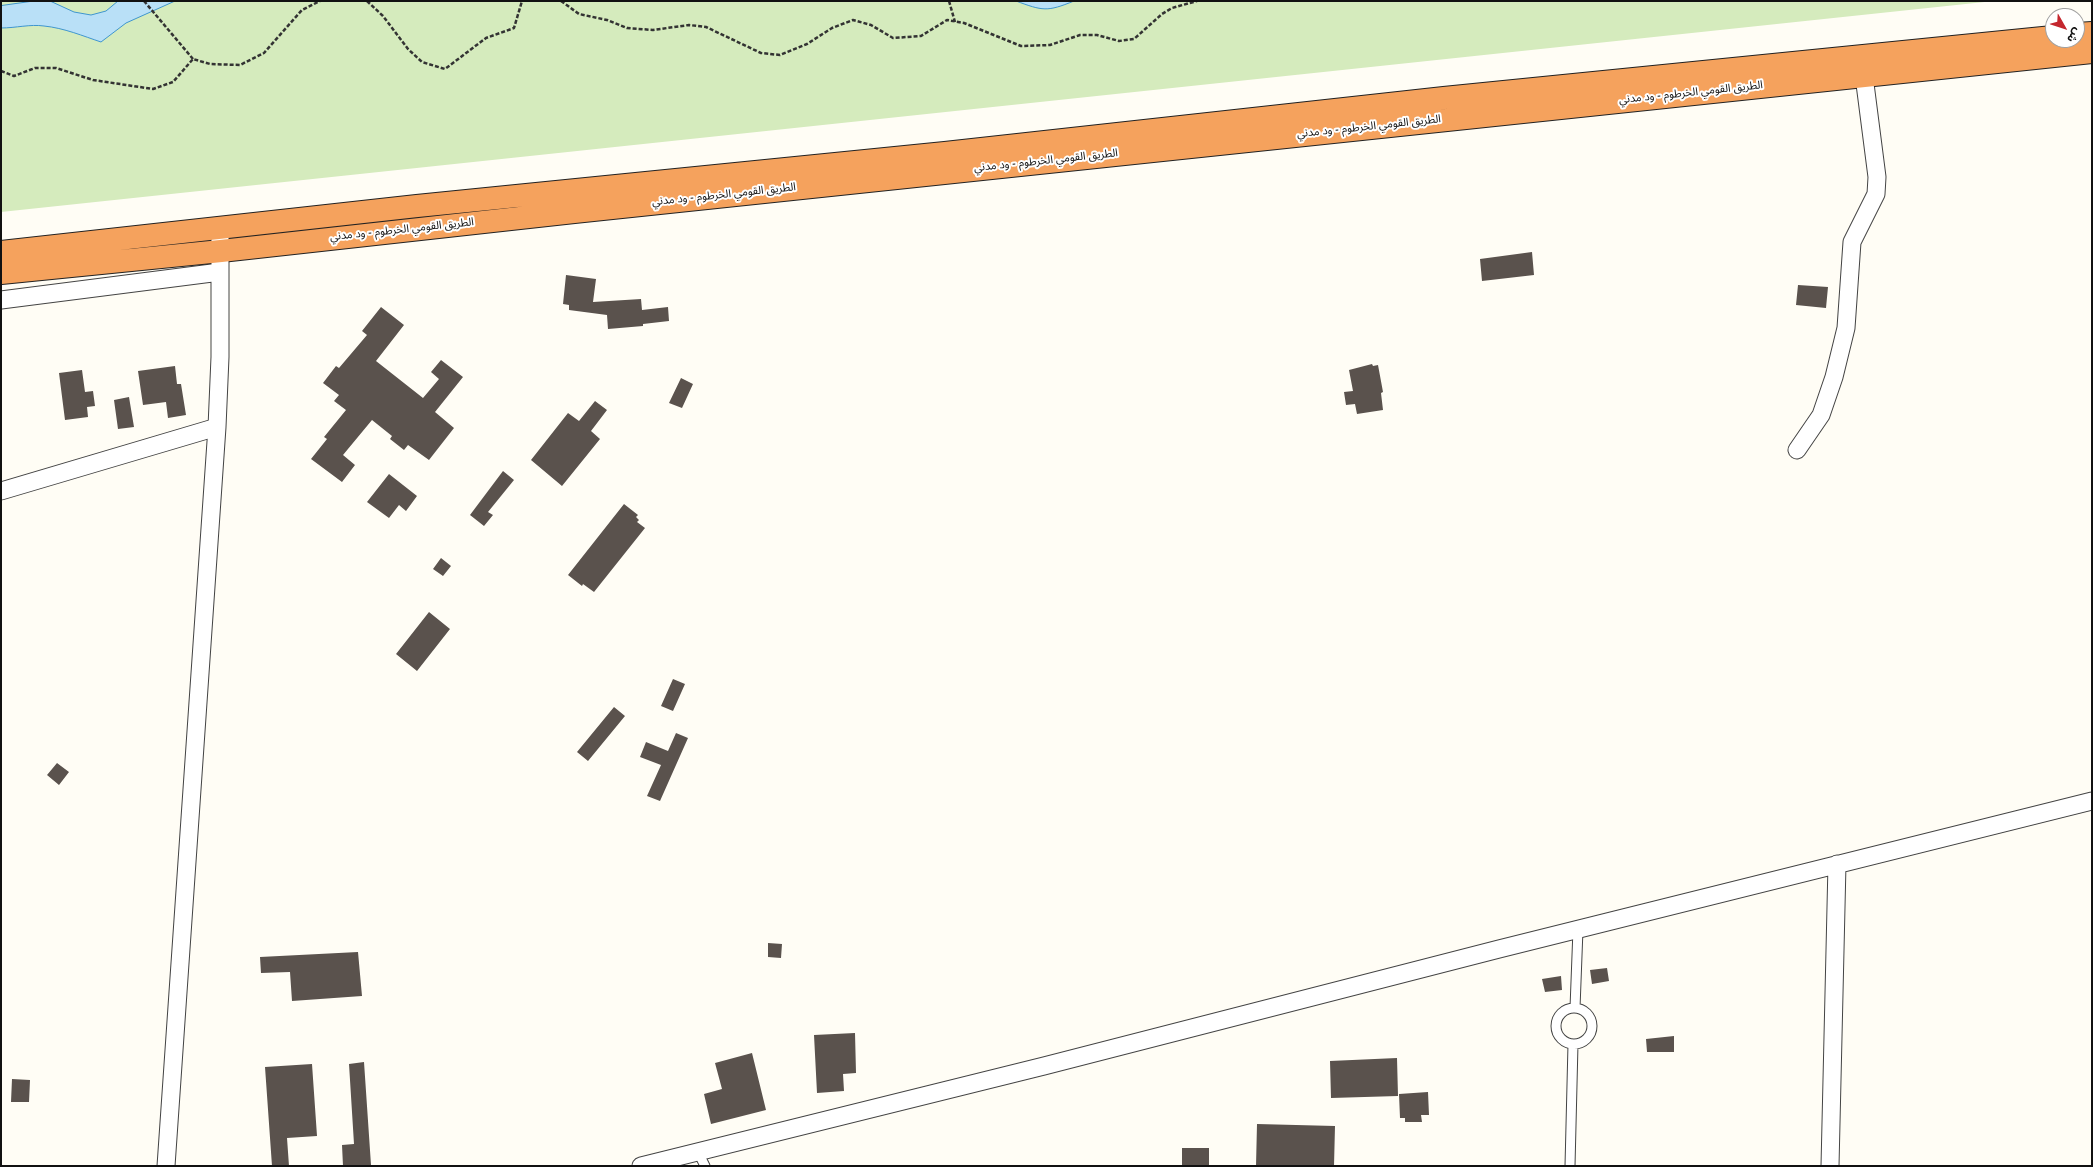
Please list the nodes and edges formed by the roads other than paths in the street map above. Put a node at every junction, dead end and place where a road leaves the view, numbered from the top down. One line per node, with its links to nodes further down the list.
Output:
1 (2045, 38): 4 (highway, الطريق القومي الخرطوم - ود مدني)
2 (2092, 52): 3 (highway, الطريق القومي الخرطوم - ود مدني)
3 (1864, 76): 6 (highway, الطريق القومي الخرطوم - ود مدني); 10 (street)
4 (220, 229): 5 (highway, الطريق القومي الخرطوم - ود مدني); 6 (street)
5 (1, 252)
6 (221, 261): 7 (highway, الطريق القومي الخرطوم - ود مدني); 8 (street); 9 (street)
7 (1, 273)
8 (1, 300)
9 (217, 426): 11 (street); 18 (street)
10 (1797, 450)
11 (1, 491)
12 (2092, 801): 13 (street)
13 (1837, 864): 14 (street); 21 (street)
14 (1578, 929): 15 (lane); 17 (street)
15 (1574, 1008): 16 (lane); 16 (lane)
16 (1573, 1044): 20 (lane)
17 (701, 1159): 19 (street)
18 (166, 1166)
19 (641, 1166)
20 (1570, 1166)
21 (1830, 1166)

